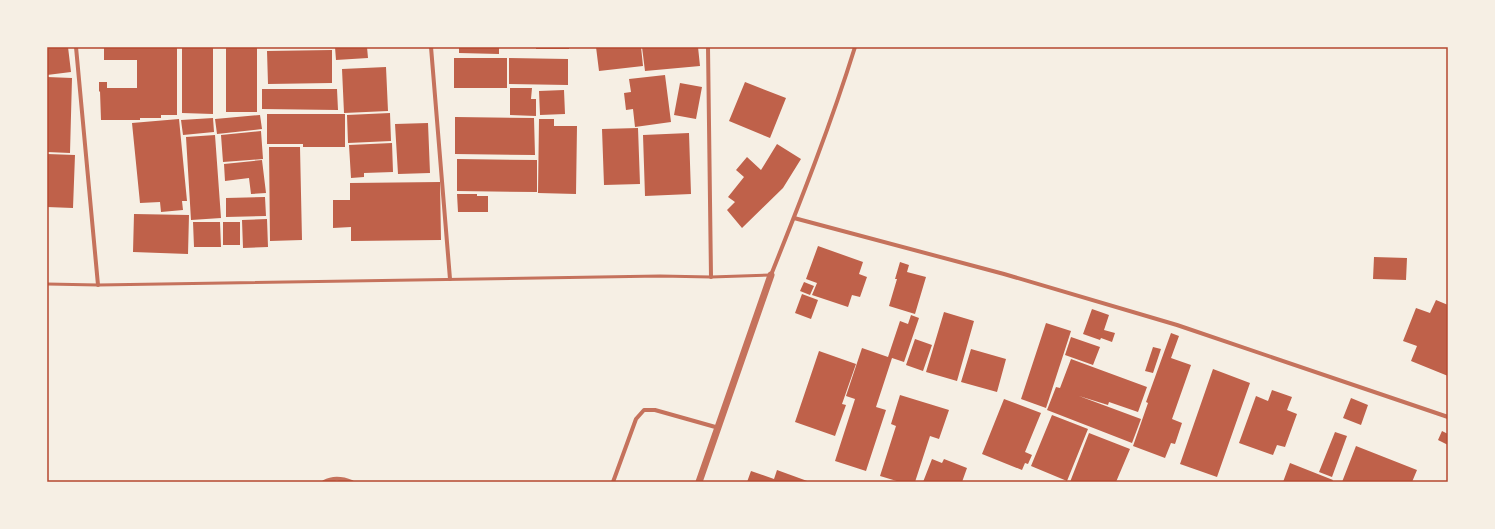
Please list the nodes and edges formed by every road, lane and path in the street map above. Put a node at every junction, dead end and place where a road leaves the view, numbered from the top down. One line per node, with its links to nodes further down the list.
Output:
1 (76, 47): 10 (street)
2 (431, 47): 8 (street)
3 (708, 47): 7 (street)
4 (855, 47): 5 (street)
5 (794, 218): 6 (street); 11 (street)
6 (771, 276): 7 (lane); 12 (street)
7 (711, 278): 8 (lane)
8 (450, 279): 10 (lane)
9 (47, 284): 10 (lane)
10 (98, 285)
11 (1448, 417)
12 (719, 428): 15 (street); 16 (street)
13 (324, 482): 14 (street)
14 (352, 482)
15 (613, 482)
16 (699, 482)

